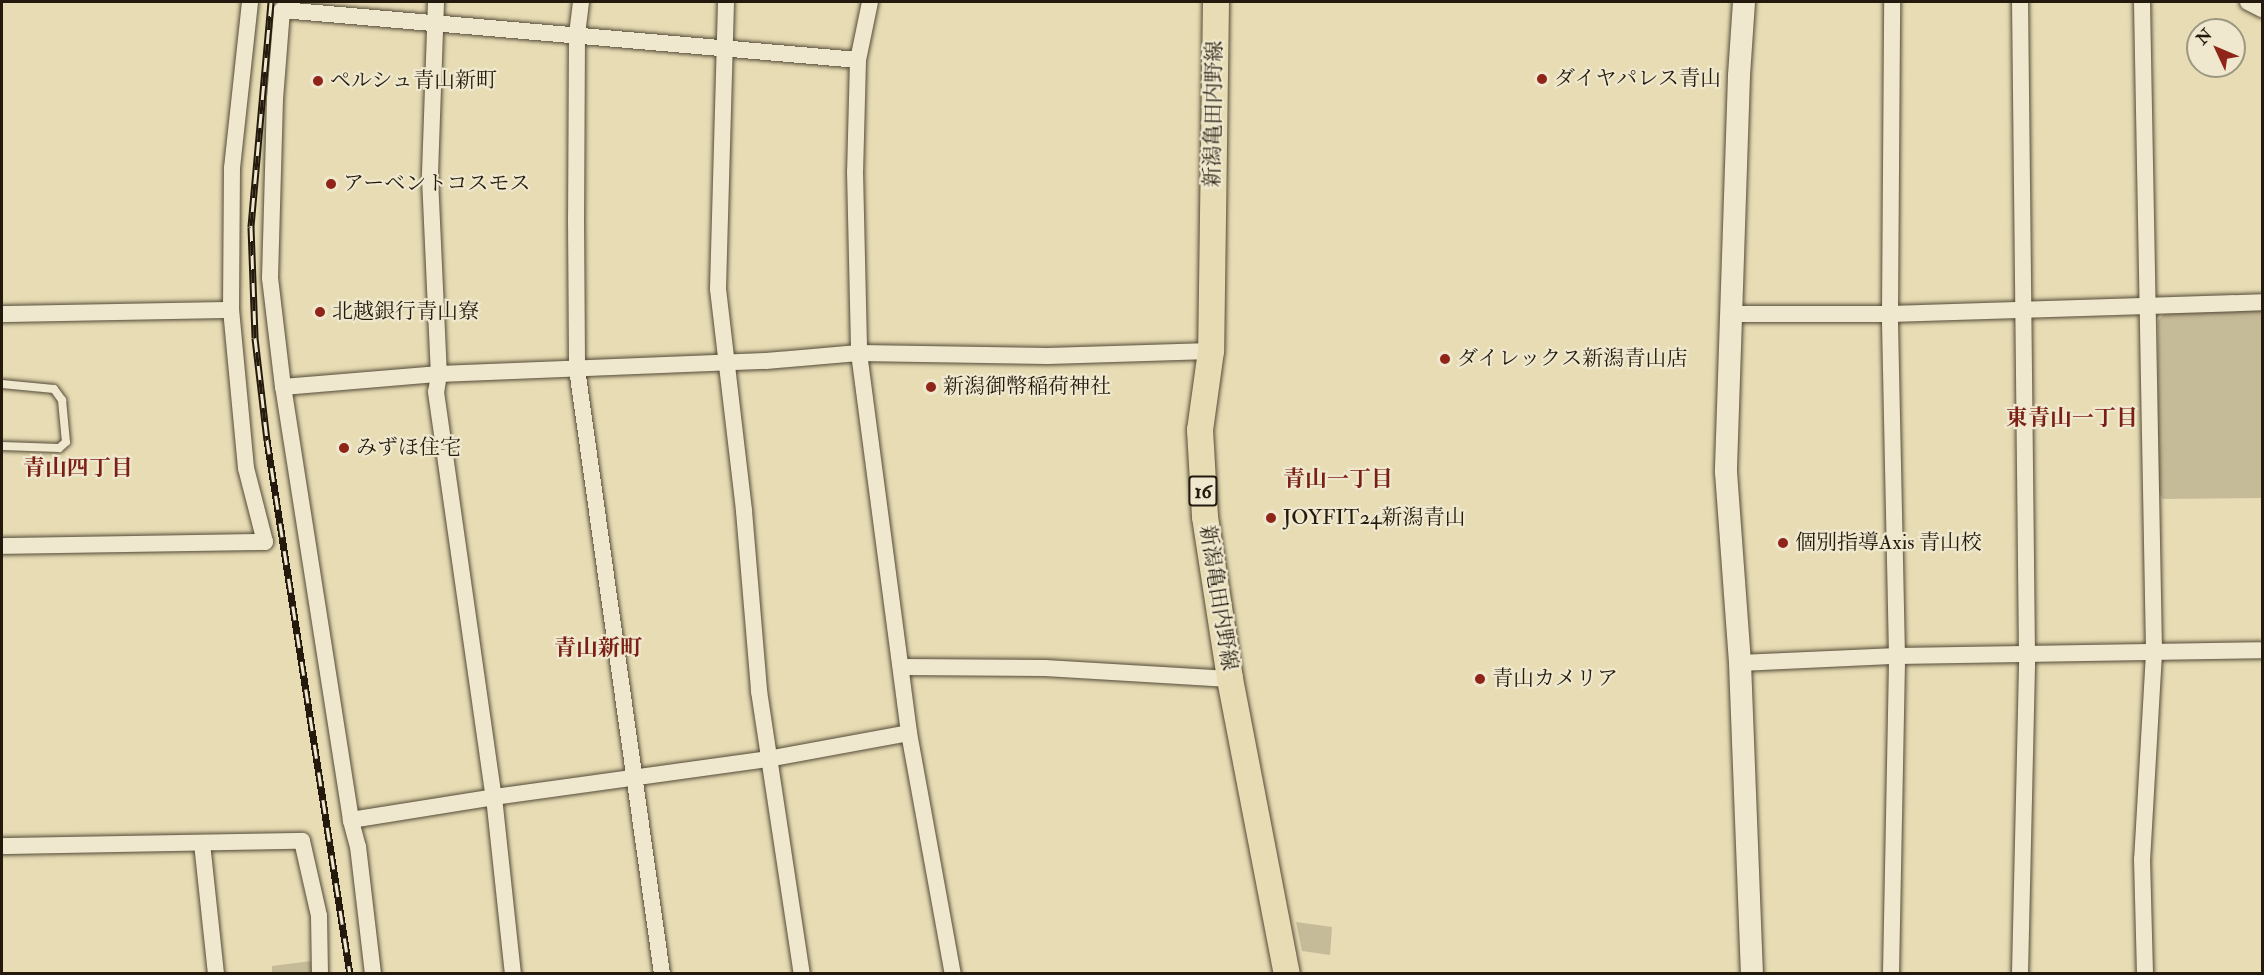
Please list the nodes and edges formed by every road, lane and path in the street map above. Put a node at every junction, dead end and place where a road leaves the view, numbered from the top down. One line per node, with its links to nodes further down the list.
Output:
1 (250, 2): 21 (street)
2 (436, 2): 14 (street)
3 (580, 2): 15 (street)
4 (726, 2): 16 (street)
5 (870, 2): 17 (street)
6 (1216, 2): 25 (main road, 新潟亀田内野線 / 16)
7 (1744, 2): 23 (street)
8 (1892, 2): 24 (street)
9 (2020, 2): 20 (street)
10 (2142, 2): 19 (street)
11 (2248, 2): 13 (street)
12 (282, 6): 14 (street); 31 (street)
13 (2262, 9)
14 (433, 23): 15 (street); 29 (street)
15 (577, 36): 16 (street); 28 (street)
16 (722, 49): 17 (street); 27 (street)
17 (858, 60): 26 (street)
18 (2262, 303): 19 (street)
19 (2148, 304): 20 (street); 35 (street)
20 (2023, 309): 24 (street); 36 (street)
21 (231, 310): 22 (street); 33 (street)
22 (2, 314)
23 (1732, 314): 24 (street); 38 (street)
24 (1890, 314): 37 (street)
25 (1211, 351): 26 (street); 40 (main road, 新潟亀田内野線 / 16)
26 (859, 352): 27 (street); 39 (street)
27 (725, 362): 28 (street); 42 (street)
28 (578, 369): 29 (street); 43 (street)
29 (439, 374): 31 (street); 44 (street)
30 (2, 384): 32 (lane)
31 (283, 387): 45 (street)
32 (2, 446)
33 (2, 546)
34 (2262, 650): 35 (street)
35 (2154, 653): 36 (street); 59 (street)
36 (2027, 655): 37 (street); 58 (street)
37 (1897, 656): 38 (street); 57 (street)
38 (1740, 663): 56 (street)
39 (902, 667): 40 (street); 41 (street)
40 (1230, 679): 55 (main road, 新潟亀田内野線 / 16)
41 (909, 733): 42 (street); 54 (street)
42 (768, 759): 43 (street); 53 (street)
43 (634, 777): 44 (street); 52 (street)
44 (494, 796): 45 (street); 51 (street)
45 (351, 820): 50 (street)
46 (202, 843): 47 (street); 48 (street); 49 (street)
47 (2, 846)
48 (216, 974)
49 (320, 974)
50 (373, 974)
51 (513, 974)
52 (662, 974)
53 (802, 974)
54 (953, 974)
55 (1287, 974)
56 (1752, 974)
57 (1891, 974)
58 (2020, 974)
59 (2145, 974)

